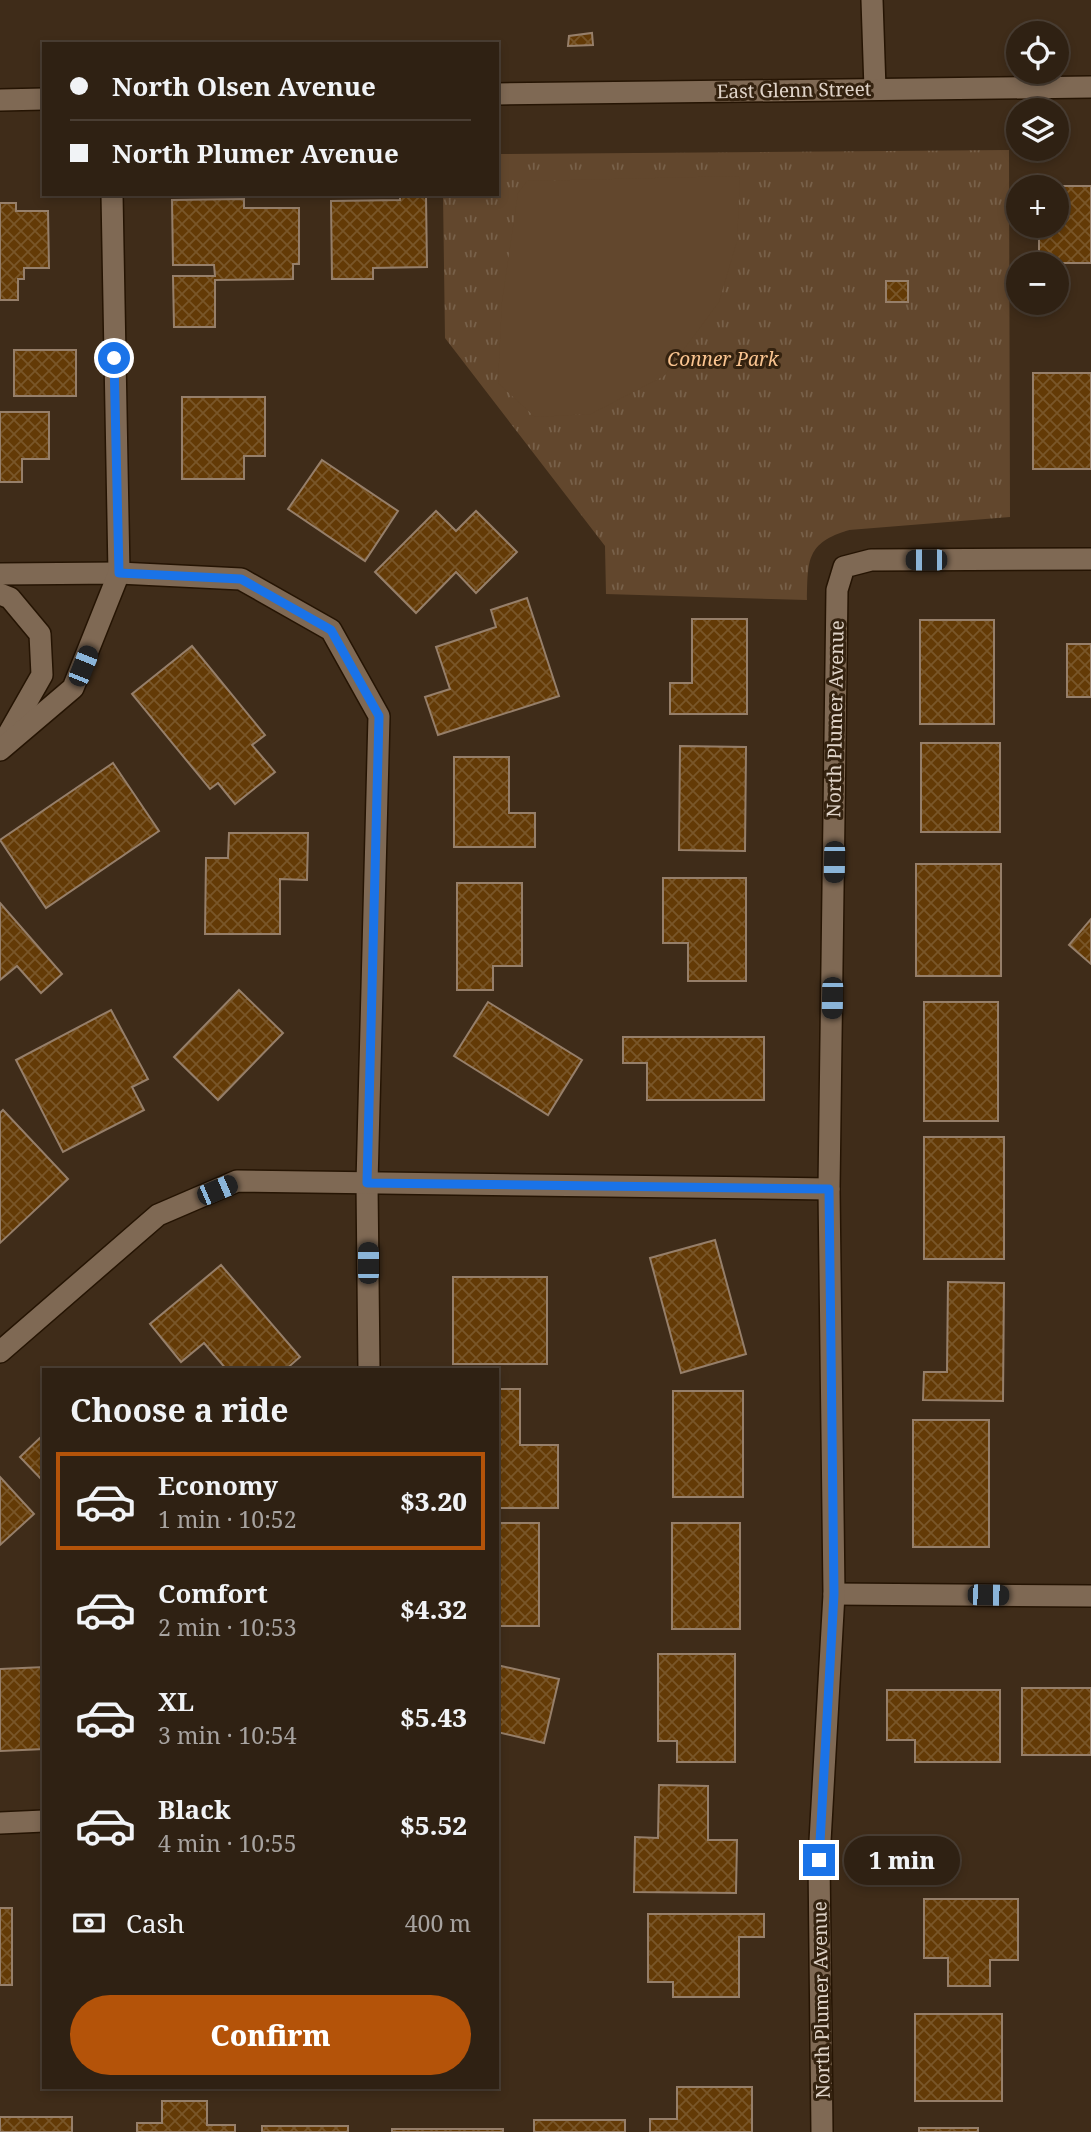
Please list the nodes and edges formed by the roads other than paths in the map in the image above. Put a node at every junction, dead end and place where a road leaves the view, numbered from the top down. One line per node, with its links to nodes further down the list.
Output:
1 (872, 0): 3 (street)
2 (1091, 87): 3 (street, East Glenn Street)
3 (875, 89): 4 (street, East Glenn Street)
4 (499, 94)
5 (42, 99): 6 (street)
6 (0, 100)
7 (112, 196): 9 (street)
8 (1091, 559): 14 (street, North Plumer Avenue)
9 (119, 573): 10 (street); 12 (street); 13 (street)
10 (0, 574)
11 (0, 594): 12 (street)
12 (0, 750)
13 (367, 1183): 14 (street); 15 (street); 16 (street)
14 (829, 1189): 17 (street, North Plumer Avenue)
15 (0, 1352)
16 (369, 1368)
17 (834, 1594): 18 (street); 21 (street, North Plumer Avenue)
18 (1091, 1596)
19 (42, 1821): 20 (street)
20 (0, 1823)
21 (822, 2132)

